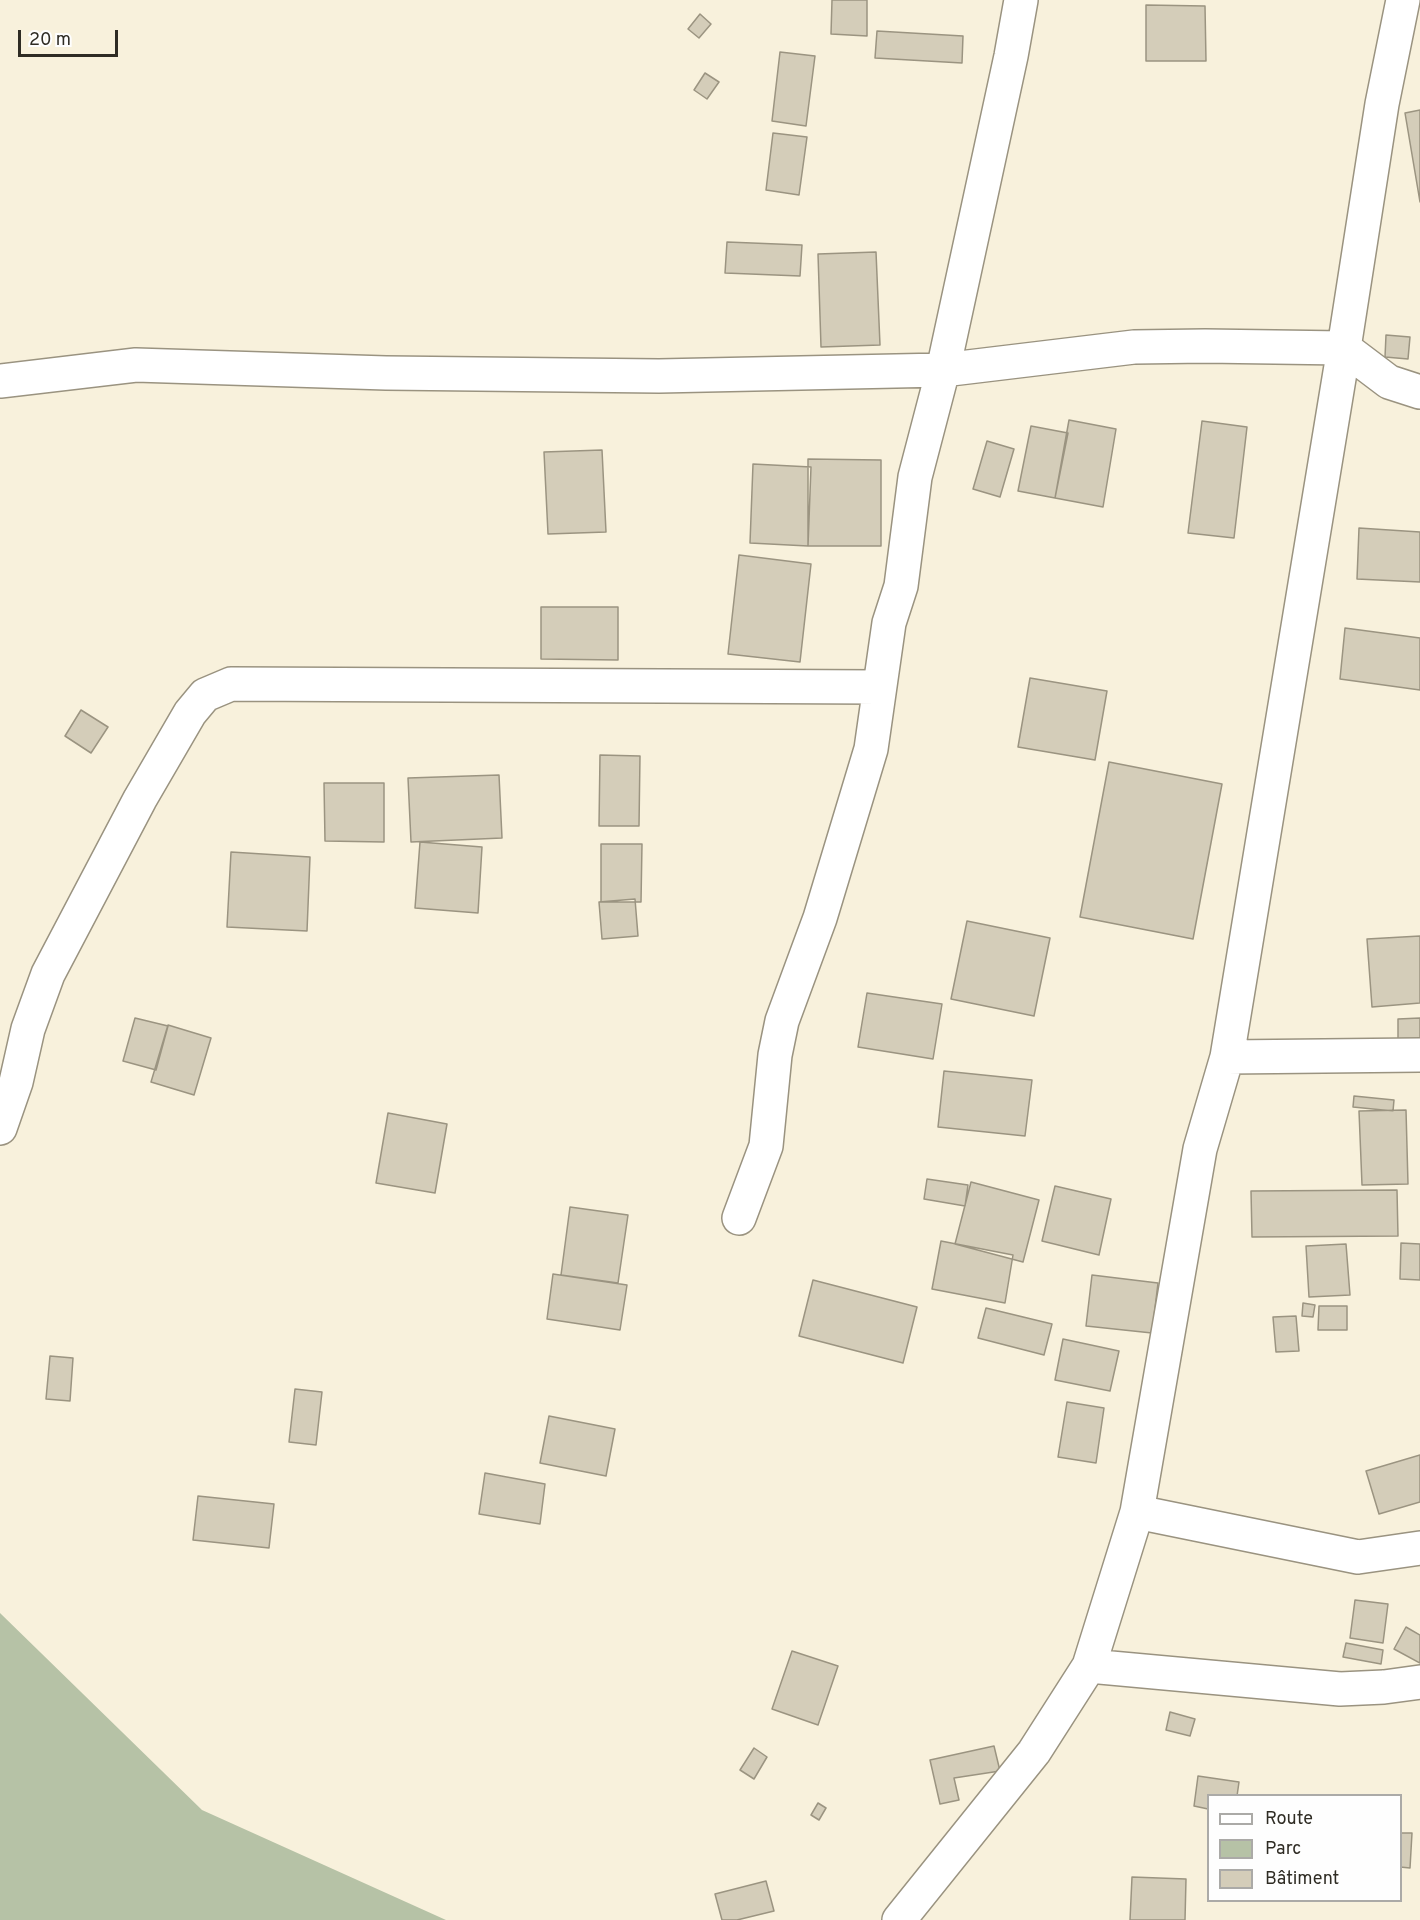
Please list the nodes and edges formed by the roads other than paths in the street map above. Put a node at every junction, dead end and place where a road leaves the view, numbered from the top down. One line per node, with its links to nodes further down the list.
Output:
1 (1021, 0): 5 (street)
2 (1403, 0): 3 (street)
3 (1407, 41): 4 (street)
4 (1344, 348): 5 (street); 7 (street); 10 (street)
5 (943, 370): 6 (street); 8 (street)
6 (0, 381)
7 (1420, 392)
8 (879, 687): 11 (street); 12 (street)
9 (1420, 1055): 10 (street)
10 (1227, 1057): 13 (street)
11 (0, 1128)
12 (739, 1218)
13 (1137, 1512): 14 (street); 15 (street)
14 (1420, 1548)
15 (1089, 1666): 16 (street); 17 (street)
16 (1420, 1682)
17 (899, 1920)

